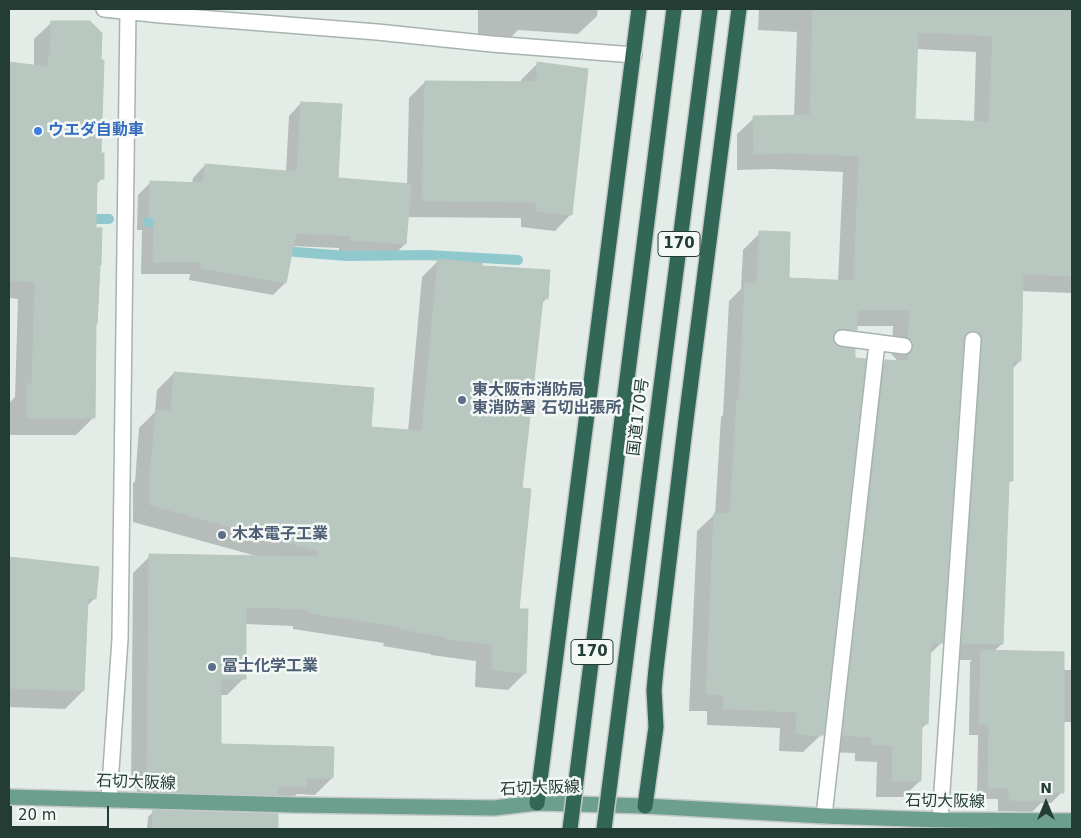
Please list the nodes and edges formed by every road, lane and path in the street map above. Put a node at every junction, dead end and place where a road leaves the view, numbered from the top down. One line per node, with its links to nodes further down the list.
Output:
1 (104, 9): 6 (street)
2 (639, 9): 7 (highway)
3 (674, 9): 19 (highway, 国道170号 / 170, bridge)
4 (710, 9): 20 (highway, 国道170号 / 170, bridge)
5 (739, 9): 15 (highway)
6 (128, 10): 7 (street); 13 (street)
7 (634, 55): 14 (highway)
8 (842, 338): 10 (street)
9 (973, 340): 17 (street)
10 (877, 343): 11 (street); 16 (street)
11 (904, 346)
12 (9, 797): 13 (main road, 石切大阪線)
13 (109, 799): 14 (main road, 石切大阪線)
14 (537, 803): 15 (main road, 石切大阪線)
15 (645, 806): 16 (main road, 石切大阪線)
16 (824, 816): 17 (main road, 石切大阪線)
17 (940, 820): 18 (main road, 石切大阪線)
18 (1072, 821)
19 (570, 829)
20 (604, 829)

